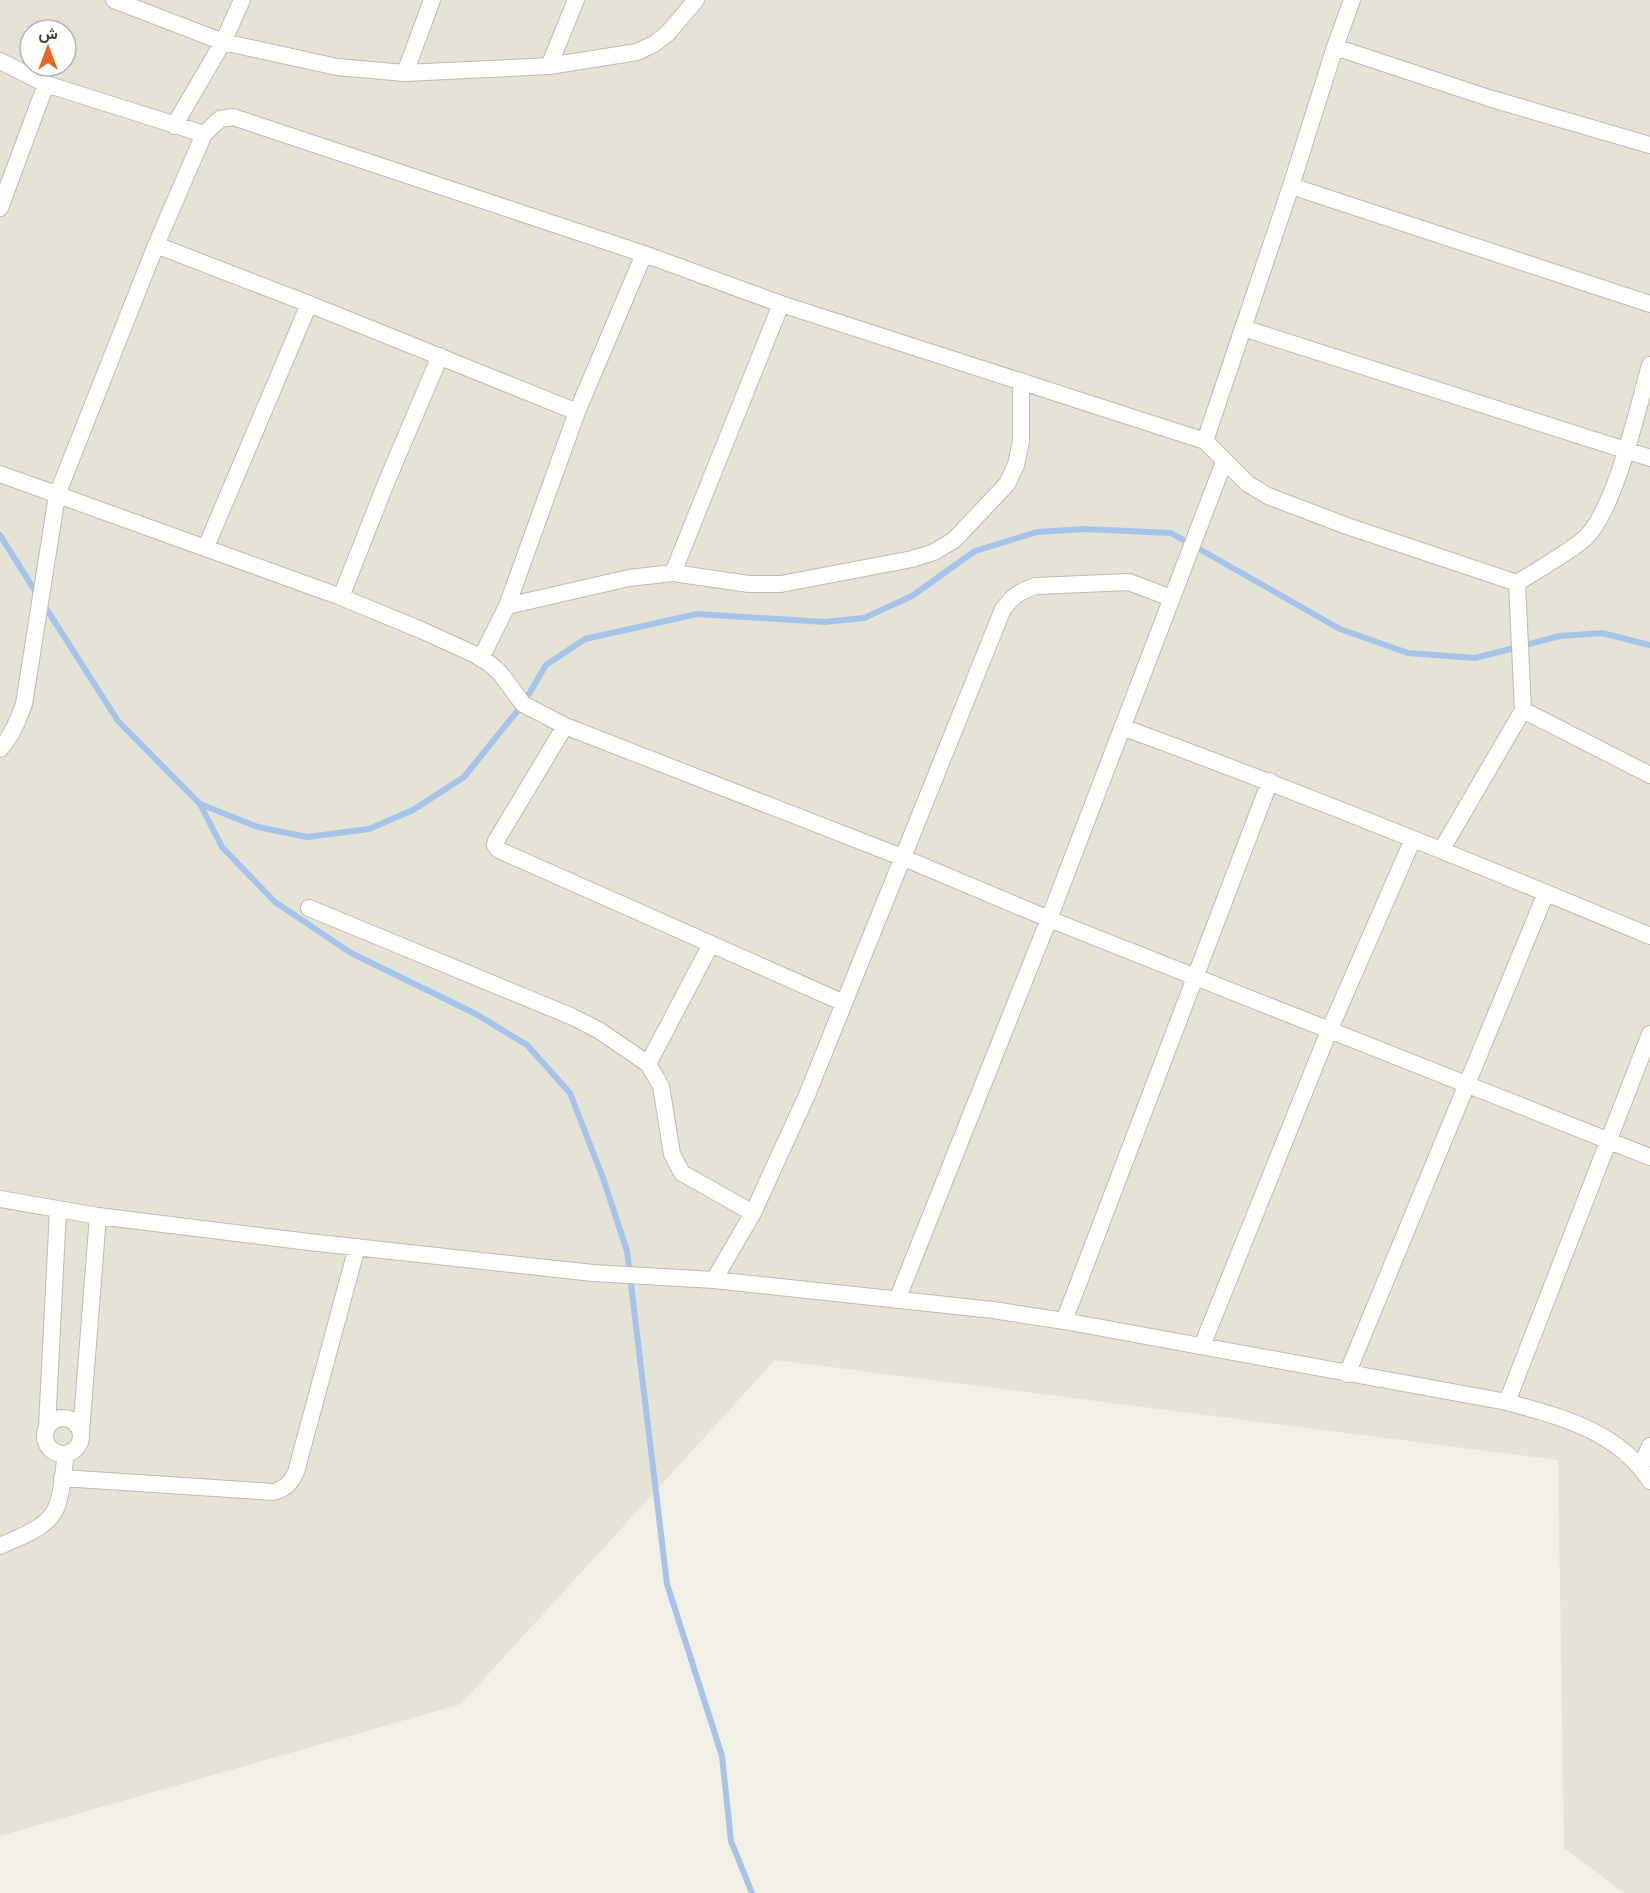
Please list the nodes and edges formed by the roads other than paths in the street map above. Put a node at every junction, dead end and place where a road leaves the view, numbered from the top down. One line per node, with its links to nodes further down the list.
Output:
1 (114, 0): 7 (street)
2 (242, 0): 7 (street)
3 (432, 0): 11 (street)
4 (576, 0): 10 (street)
5 (696, 0): 10 (street)
6 (1352, 0): 8 (street)
7 (223, 42): 11 (street); 13 (street)
8 (1335, 47): 15 (street); 16 (street)
9 (0, 62): 12 (street)
10 (549, 66): 11 (street)
11 (405, 73)
12 (46, 84): 13 (street); 17 (street)
13 (174, 126): 14 (street)
14 (204, 134): 18 (street); 19 (street)
15 (1650, 145)
16 (1291, 186): 22 (street); 23 (street)
17 (0, 208)
18 (156, 245): 20 (street); 33 (street)
19 (644, 254): 21 (street); 27 (street)
20 (309, 304): 24 (street); 34 (street)
21 (781, 304): 26 (street); 35 (street)
22 (1650, 304)
23 (1243, 328): 28 (street); 29 (street)
24 (440, 356): 27 (street); 37 (street)
25 (1650, 365): 29 (street)
26 (1021, 381): 28 (street); 35 (street)
27 (577, 412): 39 (street)
28 (1205, 441): 31 (street)
29 (1625, 451): 30 (street); 36 (street)
30 (1650, 458)
31 (1224, 462): 36 (street); 38 (street)
32 (0, 474): 33 (street)
33 (57, 495): 34 (street); 44 (street)
34 (206, 548): 37 (street)
35 (673, 573): 39 (street)
36 (1517, 583): 41 (street)
37 (341, 597): 40 (street)
38 (1171, 598): 43 (street); 49 (street)
39 (507, 606): 40 (street)
40 (481, 658): 42 (street)
41 (1523, 710): 45 (street); 48 (street)
42 (565, 726): 49 (street); 54 (street)
43 (1122, 727): 46 (street); 52 (street)
44 (0, 749)
45 (1650, 776)
46 (1270, 781): 47 (street); 55 (street)
47 (1413, 839): 48 (street); 57 (street)
48 (1442, 849): 50 (street)
49 (904, 858): 52 (street); 56 (street)
50 (1546, 893): 53 (street); 60 (street)
51 (309, 908): 59 (street)
52 (1048, 919): 55 (street); 69 (street)
53 (1650, 936)
54 (711, 944): 56 (street); 59 (street)
55 (1196, 978): 57 (street); 70 (street)
56 (843, 1003): 65 (street)
57 (1329, 1030): 60 (street); 71 (street)
58 (1650, 1034): 61 (street)
59 (648, 1064): 65 (street)
60 (1467, 1084): 61 (street); 72 (street)
61 (1609, 1140): 62 (street); 73 (street)
62 (1650, 1157)
63 (0, 1199): 64 (street)
64 (58, 1210): 66 (street); 74 (street)
65 (753, 1213): 68 (street)
66 (98, 1216): 67 (street); 75 (street)
67 (357, 1247): 68 (street); 79 (street)
68 (714, 1280): 69 (street)
69 (897, 1300): 70 (street)
70 (1064, 1321): 71 (street)
71 (1202, 1346): 72 (street)
72 (1347, 1374): 73 (street)
73 (1507, 1402): 78 (street)
74 (47, 1427): 75 (street); 77 (street)
75 (81, 1433): 77 (street)
76 (1650, 1446): 78 (street)
77 (66, 1454): 79 (street)
78 (1641, 1466): 80 (street)
79 (62, 1478): 81 (street)
80 (1650, 1481)
81 (0, 1546)

